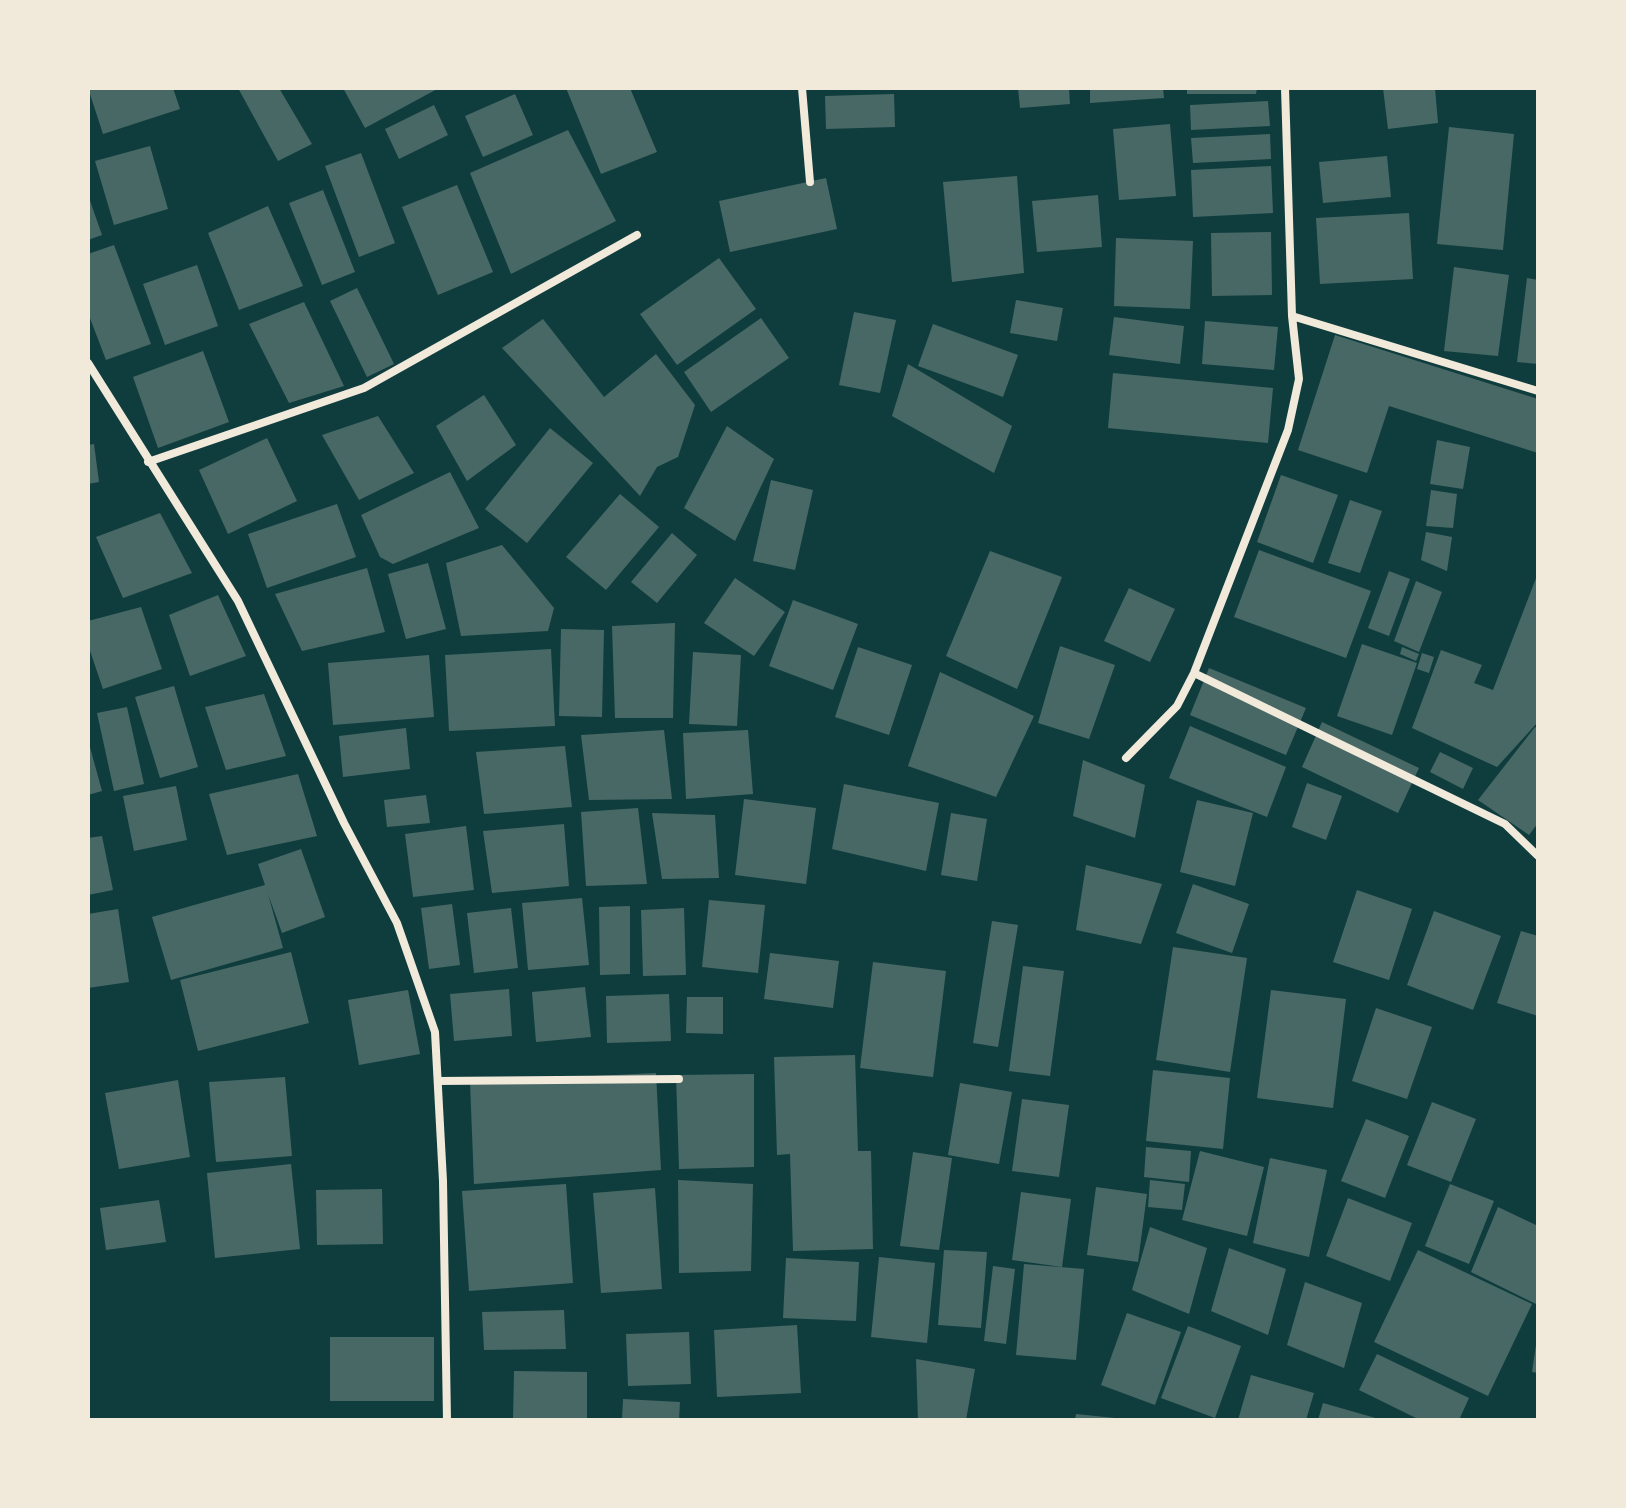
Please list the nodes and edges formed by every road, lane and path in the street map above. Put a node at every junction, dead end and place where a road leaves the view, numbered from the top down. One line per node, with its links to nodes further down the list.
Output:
1 (802, 88): 3 (street)
2 (1285, 88): 5 (street)
3 (810, 182)
4 (637, 235): 8 (street)
5 (1292, 316): 7 (street); 9 (street)
6 (88, 363): 8 (street)
7 (1538, 391)
8 (148, 462): 13 (street)
9 (1194, 673): 10 (street); 11 (street)
10 (1126, 758)
11 (1538, 856)
12 (679, 1079): 13 (street)
13 (438, 1081): 14 (street)
14 (447, 1420)

